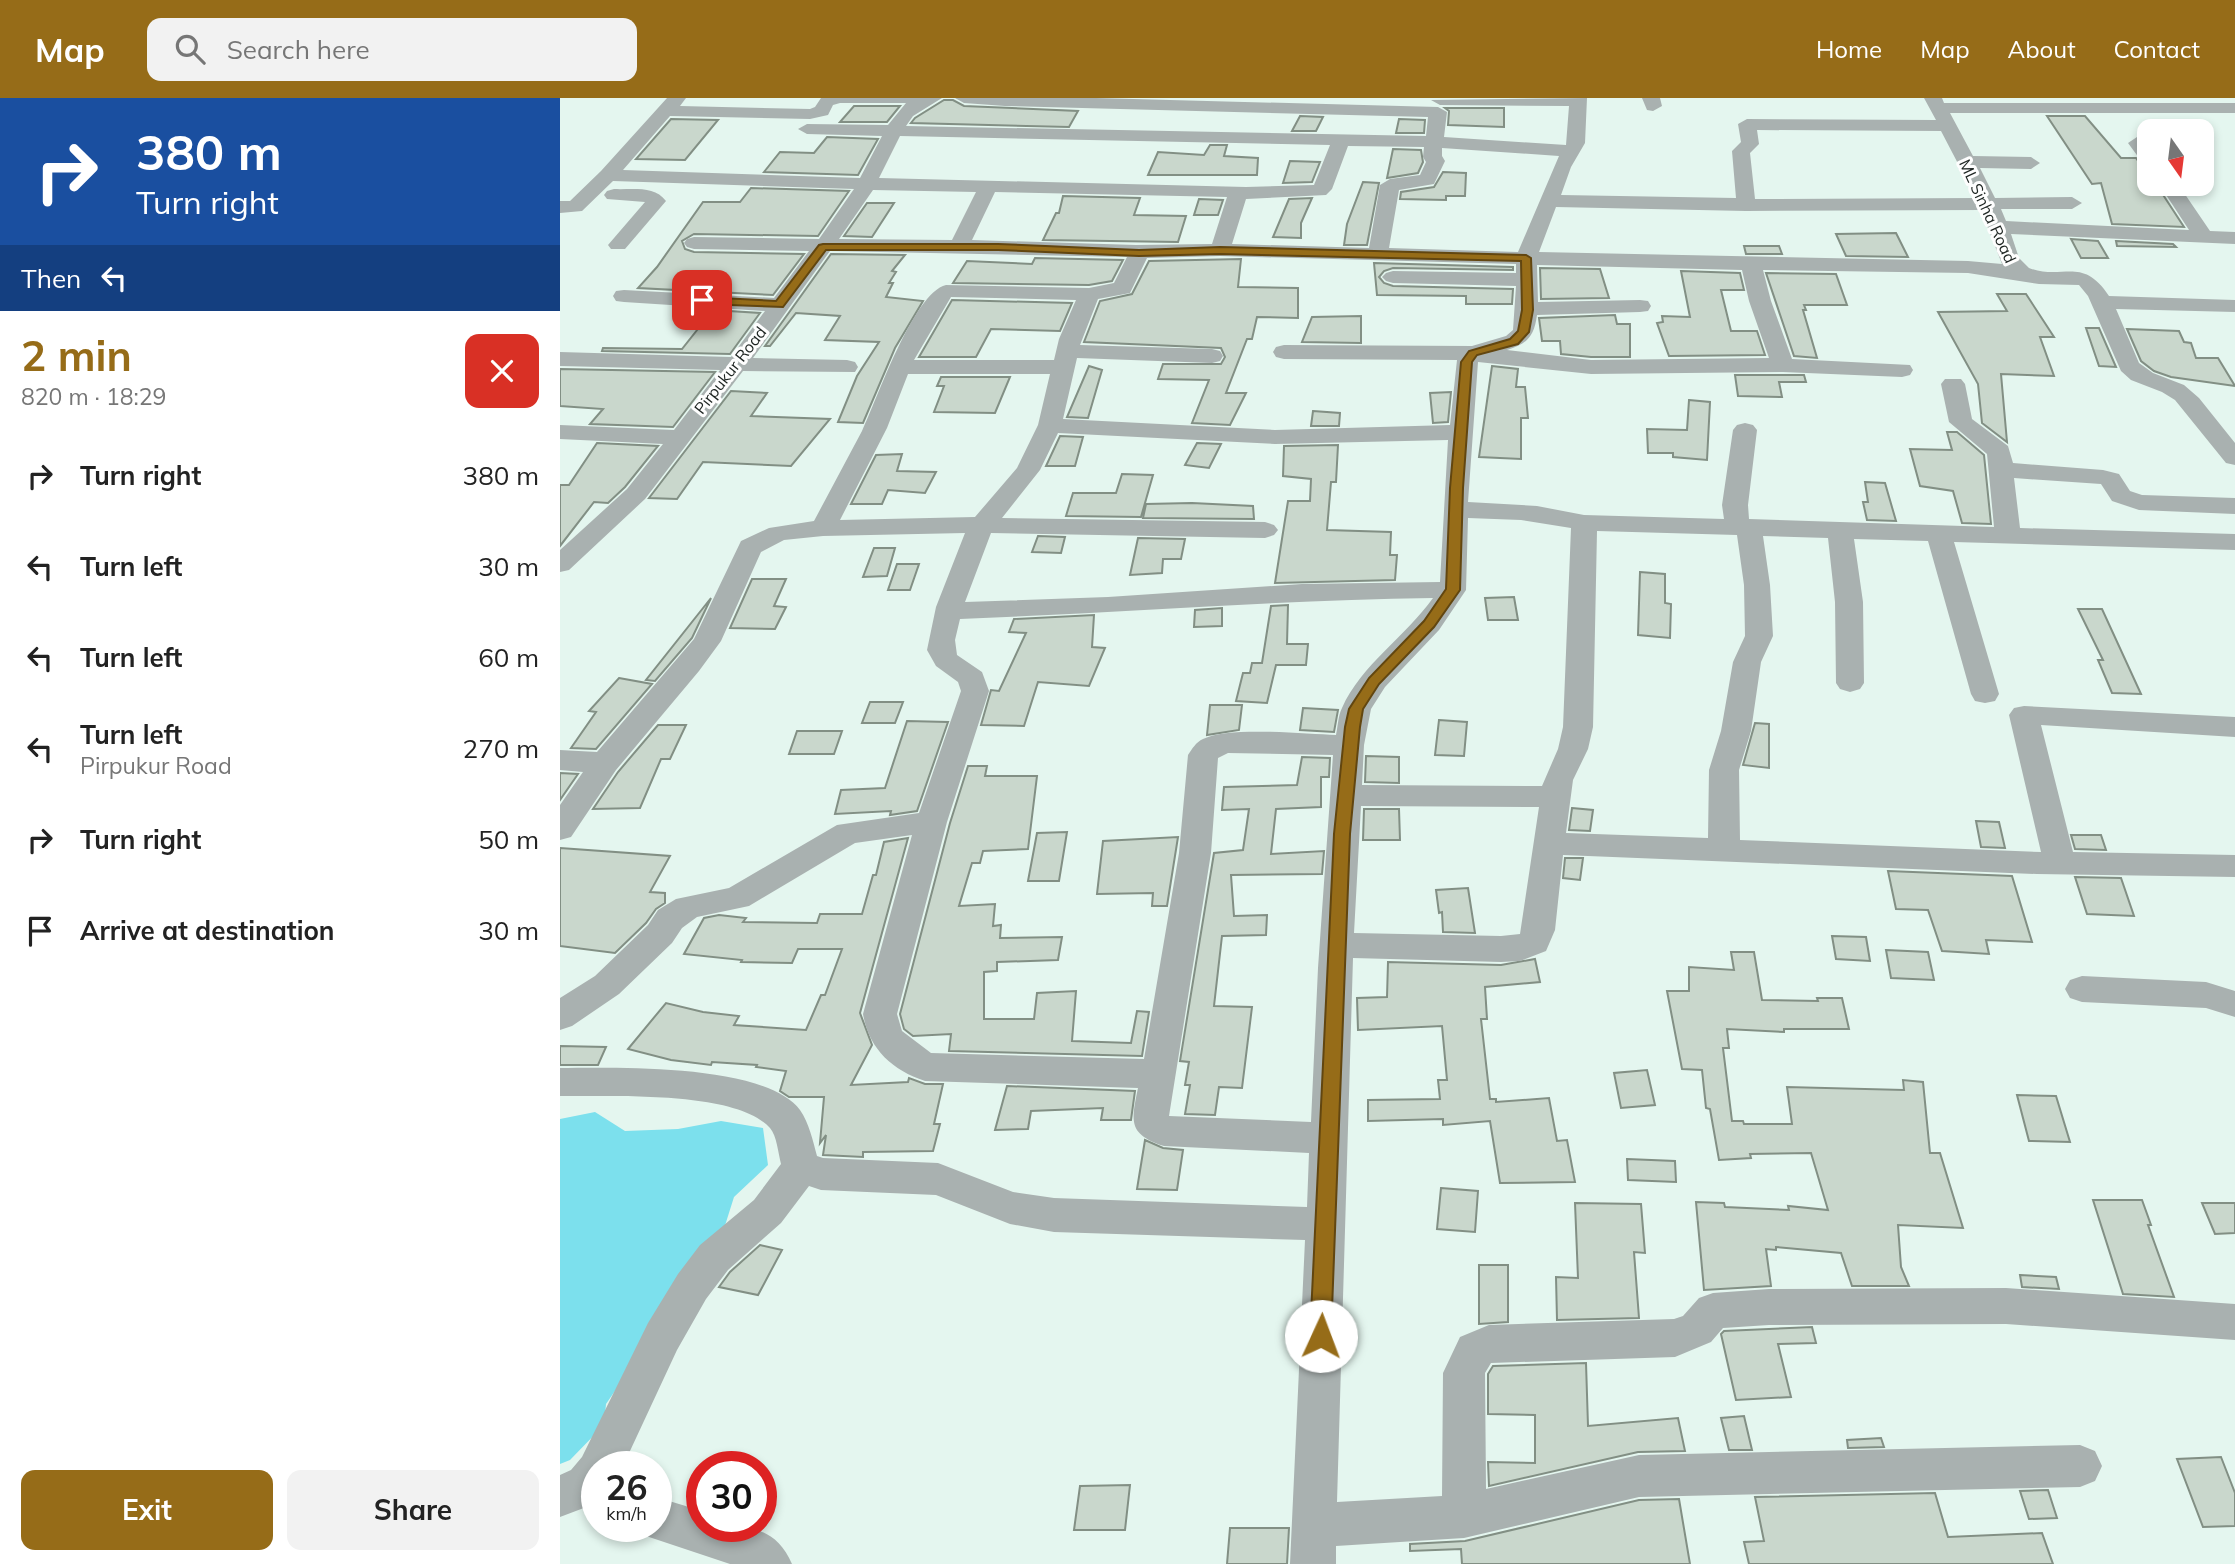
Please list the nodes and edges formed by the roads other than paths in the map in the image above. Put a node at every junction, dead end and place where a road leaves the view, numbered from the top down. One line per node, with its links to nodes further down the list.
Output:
1 (750, 98): 18 (street)
2 (884, 98): 3 (street); 18 (street)
3 (921, 98)
4 (933, 98): 22 (street, Pirpukur Road)
5 (964, 98): 6 (street)
6 (997, 98): 7 (street)
7 (1065, 101): 8 (street)
8 (1125, 102): 15 (street)
9 (1256, 103): 13 (street); 15 (street)
10 (2068, 103): 11 (street); 17 (street)
11 (2099, 103): 16 (street)
12 (671, 104): 18 (street); 29 (street)
13 (1321, 104): 14 (street)
14 (1352, 104): 20 (street)
15 (1164, 106): 23 (street)
16 (2235, 108)
17 (1940, 111): 26 (street, ML Sinha Road); 38 (street)
18 (737, 112)
19 (807, 129): 22 (street)
20 (1440, 129): 21 (street); 21 (street); 25 (street); 49 (street)
21 (1574, 130): 28 (street); 34 (street)
22 (893, 132): 23 (street); 30 (street, Pirpukur Road)
23 (1158, 136): 24 (street)
24 (1203, 137): 25 (street); 32 (street)
25 (1341, 141): 32 (street)
26 (1966, 162): 27 (street); 36 (street, ML Sinha Road)
27 (2031, 163)
28 (1496, 164)
29 (608, 175): 30 (street); 35 (street)
30 (867, 184): 31 (street); 45 (street, Pirpukur Road)
31 (989, 185): 32 (street); 46 (street)
32 (1237, 191): 47 (street)
33 (2177, 196): 41 (street)
34 (1548, 201): 38 (street); 53 (street)
35 (575, 203): 39 (street); 44 (street)
36 (1987, 203): 37 (street); 38 (street); 40 (street, ML Sinha Road)
37 (2072, 203)
38 (1746, 205)
39 (560, 226)
40 (1999, 227): 41 (street); 51 (street, ML Sinha Road)
41 (2203, 236): 42 (street)
42 (2235, 238)
43 (694, 243): 45 (street)
44 (618, 245)
45 (823, 247): 46 (street); 57 (street, Pirpukur Road)
46 (959, 247): 48 (street)
47 (1220, 250): 48 (street); 49 (street)
48 (1139, 253): 54 (street)
49 (1378, 254): 53 (street)
50 (1751, 264): 51 (street); 53 (street); 66 (street)
51 (2022, 273): 56 (street, ML Sinha Road)
52 (1392, 277): 53 (street)
53 (1526, 282): 58 (street); 61 (street)
54 (1089, 294): 64 (street); 68 (street)
55 (624, 296): 57 (street)
56 (2101, 302): 59 (street); 71 (street, ML Sinha Road)
57 (779, 305): 65 (street, Pirpukur Road)
58 (1640, 306)
59 (2235, 306)
60 (1284, 352): 61 (street)
61 (1473, 353): 66 (street); 76 (street)
62 (1212, 356): 64 (street)
63 (560, 359): 65 (street)
64 (1067, 359): 68 (street); 73 (street)
65 (737, 364): 67 (street); 77 (street, Pirpukur Road)
66 (1783, 365): 69 (street)
67 (847, 367)
68 (899, 367): 85 (street)
69 (1902, 370)
70 (1953, 384): 79 (street)
71 (2204, 422): 72 (street); 78 (street, ML Sinha Road)
72 (2235, 422)
73 (1050, 425): 76 (street); 83 (street)
74 (1745, 430): 84 (street)
75 (560, 432): 77 (street)
76 (1461, 432): 81 (street)
77 (678, 438): 91 (street, Pirpukur Road)
78 (2235, 458)
79 (2000, 470): 80 (street); 89 (street)
80 (2235, 506)
81 (1457, 510): 82 (street); 92 (street)
82 (1584, 523): 84 (street); 101 (street)
83 (982, 525): 85 (street); 86 (street); 93 (street)
84 (1743, 527): 87 (street); 105 (street)
85 (823, 528): 99 (street)
86 (1265, 530)
87 (1840, 530): 88 (street); 94 (street)
88 (1939, 534): 89 (street); 95 (street)
89 (2008, 534): 90 (street)
90 (2235, 542)
91 (560, 564)
92 (1453, 590): 93 (street); 97 (street)
93 (950, 611): 102 (street)
94 (1850, 683)
95 (1985, 694)
96 (2235, 727): 106 (street)
97 (1349, 745): 100 (street); 112 (street)
98 (560, 760): 99 (street)
99 (605, 762): 103 (street)
100 (1347, 795): 101 (street); 108 (street)
101 (1554, 797): 104 (street)
102 (931, 822): 111 (street); 112 (street)
103 (560, 829)
104 (1549, 843): 105 (street); 108 (street)
105 (1724, 850): 106 (street)
106 (2060, 863): 107 (street)
107 (2235, 866)
108 (1337, 945): 114 (street)
109 (2082, 989): 110 (street)
110 (2235, 1004)
111 (560, 1016)
112 (1159, 1074): 114 (street)
113 (560, 1082): 115 (street)
114 (1329, 1138): 116 (street)
115 (801, 1166): 116 (street); 118 (street)
116 (1325, 1224): 122 (street)
117 (2235, 1322): 120 (street)
118 (602, 1451)
119 (2080, 1466): 120 (street)
120 (1464, 1516): 122 (street)
121 (672, 1524): 123 (street)
122 (1313, 1545)
123 (769, 1564)

